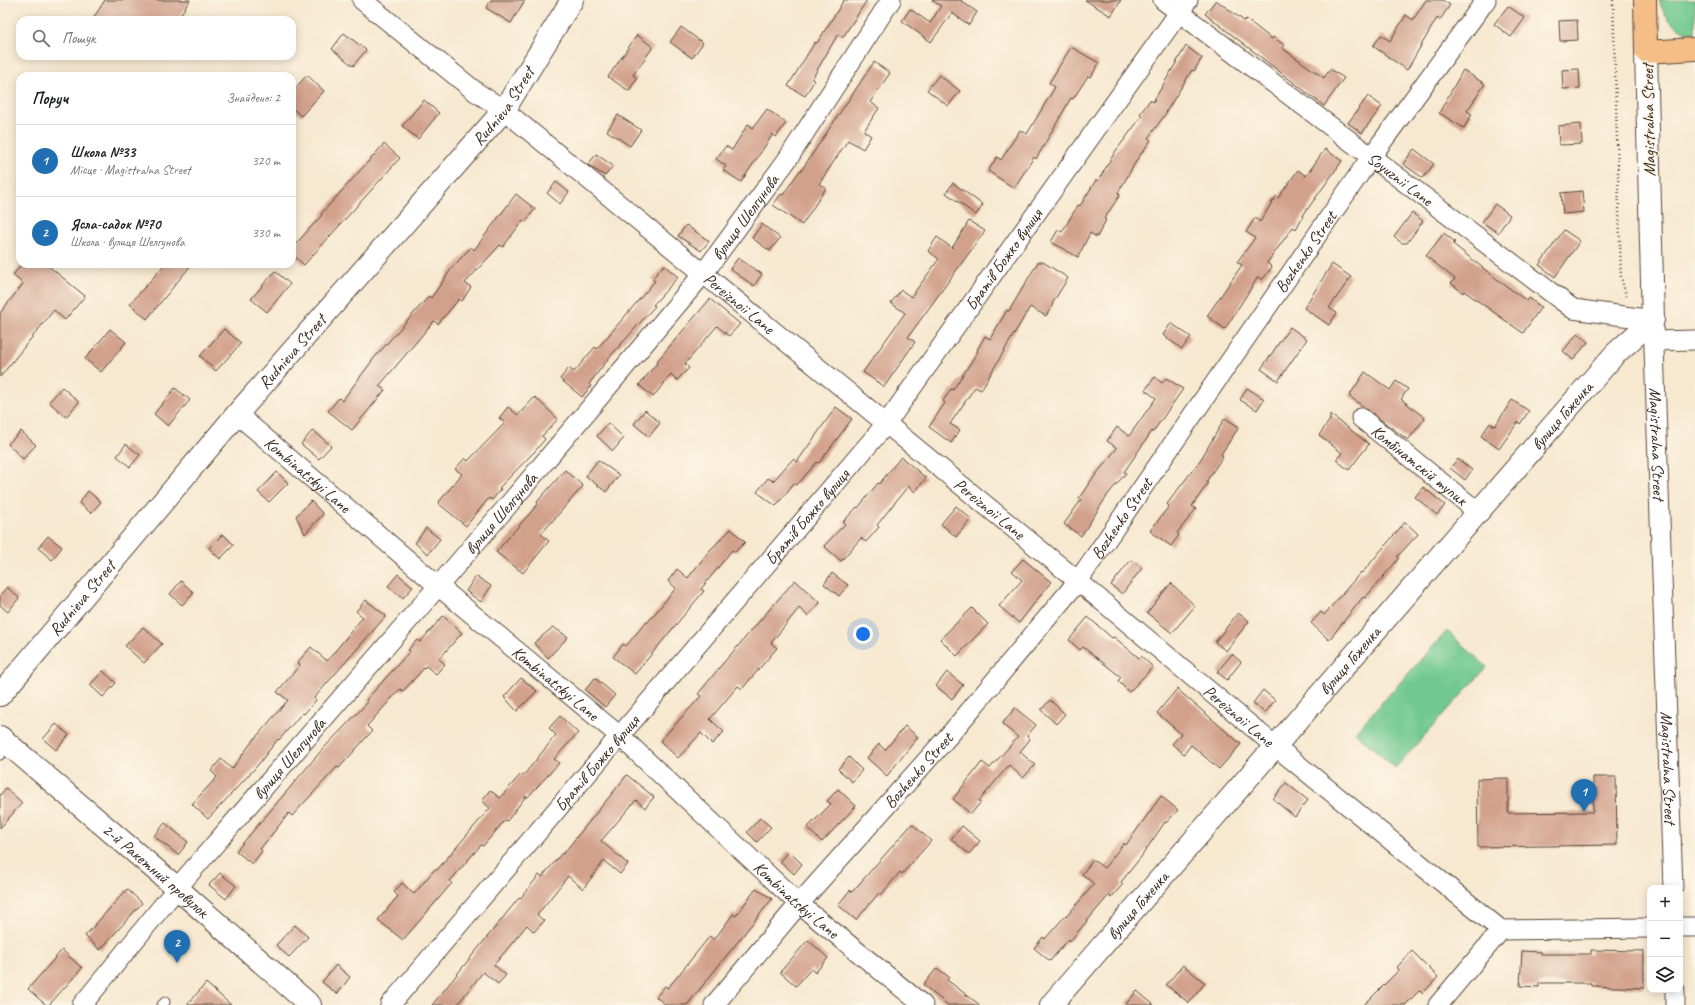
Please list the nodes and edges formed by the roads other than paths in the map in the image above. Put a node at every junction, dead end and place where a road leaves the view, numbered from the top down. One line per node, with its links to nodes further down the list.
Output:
1 (362, 0): 10 (street, Pereiznoii Lane)
2 (572, 0): 10 (street, Rudnieva Street)
3 (891, 0): 12 (street, вулиця Шелгунова)
4 (1163, 0): 7 (street, Soyuznii Lane)
5 (1486, 0): 11 (street, Bozhenko Street)
6 (1645, 0): 9 (main road, Magistralna Street)
7 (1184, 6): 11 (street, Soyuznii Lane); 17 (street, Братів Божко вулиця)
8 (1695, 49): 9 (main road)
9 (1646, 52): 13 (street, Magistralna Street)
10 (504, 110): 12 (street, Pereiznoii Lane); 15 (street, Rudnieva Street)
11 (1372, 157): 13 (street, Soyuznii Lane); 19 (street, Bozhenko Street)
12 (703, 274): 17 (street, Pereiznoii Lane); 20 (street, вулиця Шелгунова)
13 (1654, 330): 14 (street, Soyuznii Lane); 18 (street, вулиця Гоженка); 25 (street, Magistralna Street)
14 (1695, 340)
15 (237, 414): 20 (street, Kombinatskyi Lane); 21 (street, Rudnieva Street)
16 (1361, 418): 18 (street, Комбінатскій тупик)
17 (886, 424): 19 (street, Pereiznoii Lane); 22 (street, Братів Божко вулиця)
18 (1478, 512): 24 (street, вулиця Гоженка)
19 (1078, 581): 24 (street, Pereiznoii Lane); 27 (street, Bozhenko Street)
20 (437, 585): 22 (street, Kombinatskyi Lane); 26 (street, вулиця Шелгунова)
21 (0, 695)
22 (621, 737): 27 (street, Kombinatskyi Lane); 36 (street, Братів Божко вулиця)
23 (3, 745): 26 (street, 2-й Ракетний провулок)
24 (1275, 746): 31 (street, Pereiznoii Lane); 39 (street, вулиця Гоженка)
25 (1673, 885)
26 (177, 888): 34 (street, вулиця Шелгунова); 35 (street, 2-й Ракетний провулок)
27 (799, 904): 37 (street, Bozhenko Street); 38 (street, Kombinatskyi Lane)
28 (1683, 927): 29 (street)
29 (1695, 927)
30 (1647, 928): 31 (street)
31 (1501, 930): 32 (street)
32 (1456, 983): 40 (street); 41 (street)
33 (1675, 993): 42 (street)
34 (82, 1005)
35 (310, 1005)
36 (390, 1005)
37 (714, 1005)
38 (923, 1005)
39 (1051, 1005)
40 (1438, 1005)
41 (1456, 1005)
42 (1675, 1005)

